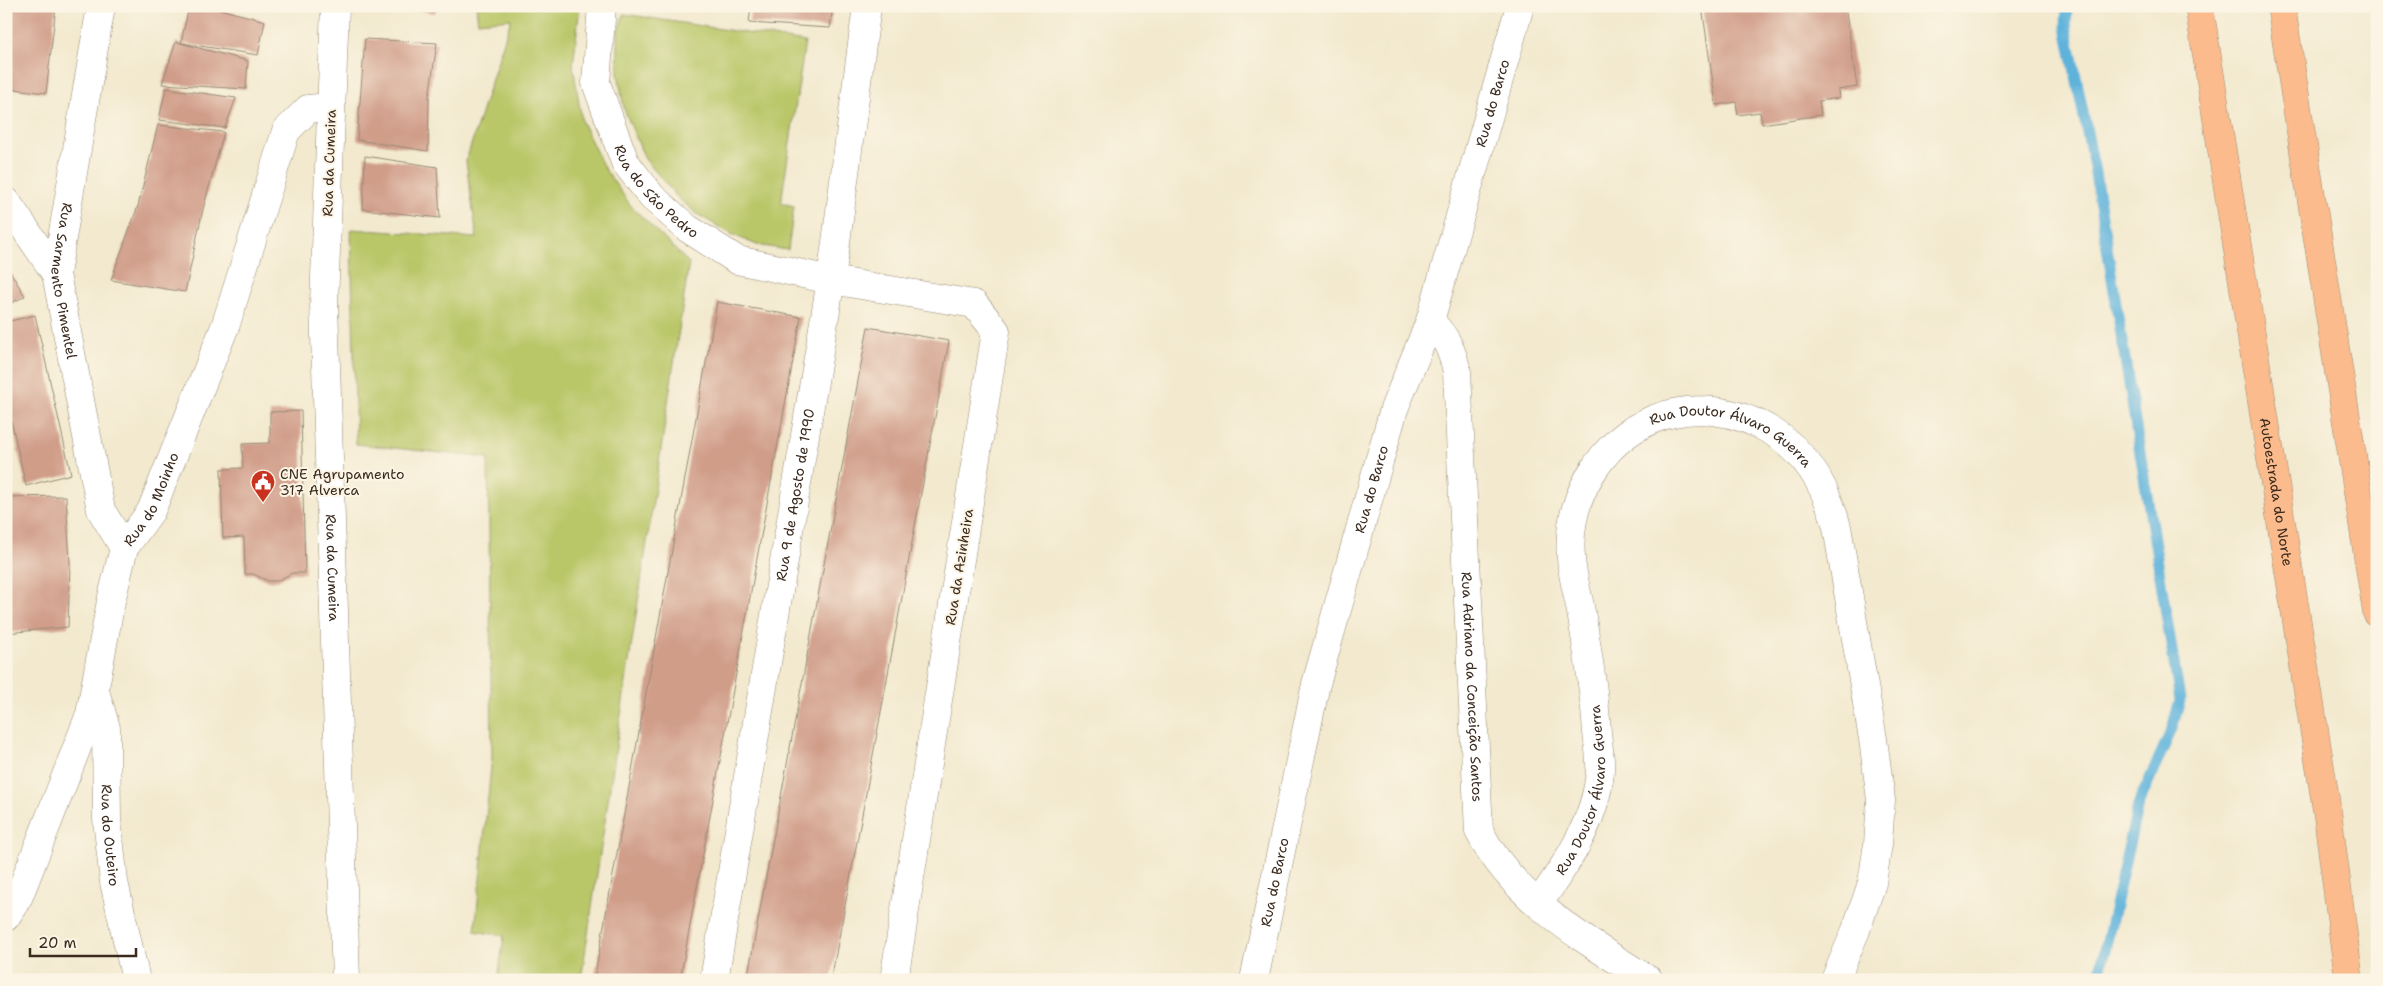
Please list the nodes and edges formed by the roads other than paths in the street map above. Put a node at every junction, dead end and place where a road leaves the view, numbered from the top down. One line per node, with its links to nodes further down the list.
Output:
1 (101, 6): 10 (street, Rua Sarmento Pimentel)
2 (334, 6): 8 (street, Rua da Cumeira)
3 (602, 6): 11 (street, Rua do São Pedro)
4 (867, 6): 11 (street, Rua 9 de Agosto de 1990)
5 (1520, 6): 12 (street, Rua do Barco)
6 (2199, 6): 25 (highway, Autoestrada do Norte)
7 (2281, 6): 14 (highway)
8 (330, 107): 13 (street, Rua do Moinho); 19 (street, Rua da Cumeira)
9 (6, 201): 10 (street)
10 (56, 274): 13 (street, Rua Sarmento Pimentel)
11 (831, 280): 20 (street, Rua 9 de Agosto de 1990); 21 (street, Rua da Azinheira)
12 (1430, 321): 16 (street, Rua Adriano da Conceição Santos); 22 (street, Rua do Barco)
13 (124, 548): 15 (street, Rua do Moinho)
14 (2377, 613)
15 (94, 689): 17 (street, Rua do Moinho); 18 (street, Rua do Outeiro)
16 (1538, 904): 23 (street, Rua Adriano da Conceição Santos); 24 (street, Rua Doutor Álvaro Guerra)
17 (6, 917)
18 (136, 980)
19 (346, 980)
20 (714, 980)
21 (894, 980)
22 (1254, 980)
23 (1649, 980)
24 (1835, 980)
25 (2349, 980)

